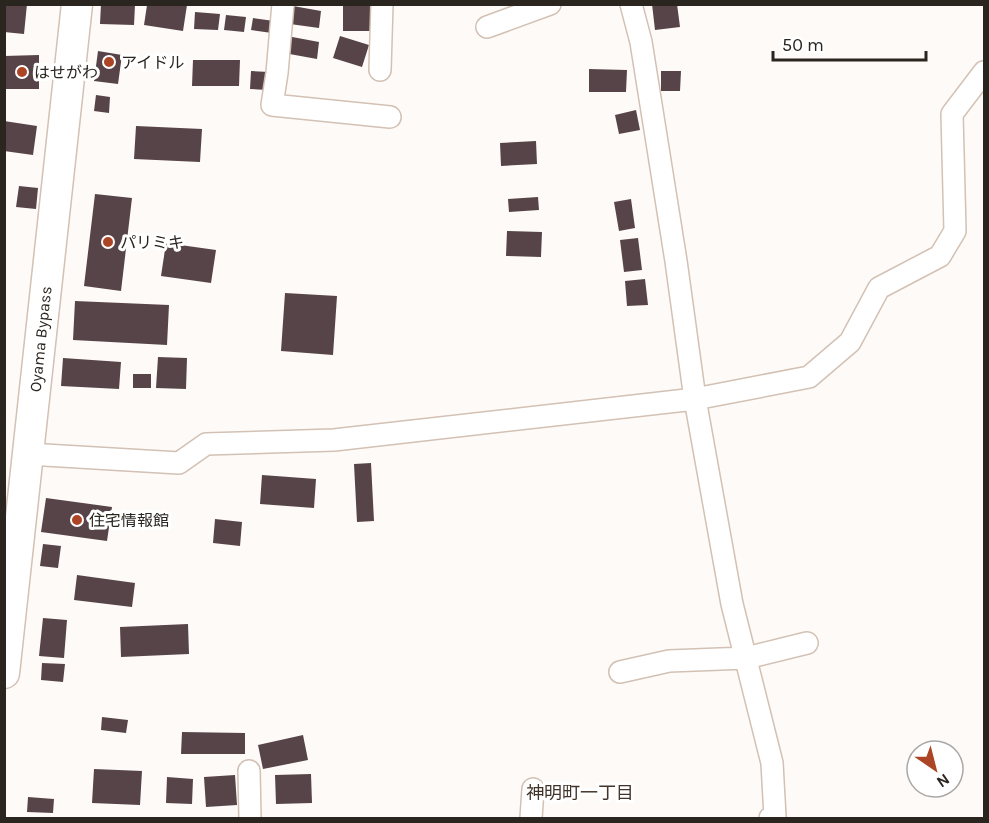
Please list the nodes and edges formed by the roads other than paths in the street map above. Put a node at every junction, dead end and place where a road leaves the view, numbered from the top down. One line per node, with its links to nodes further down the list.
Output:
1 (77, 4): 11 (highway, Oyama Bypass)
2 (283, 4): 9 (street)
3 (382, 4): 7 (street)
4 (550, 4): 6 (street)
5 (631, 4): 10 (street)
6 (487, 27)
7 (380, 70)
8 (984, 72): 10 (street)
9 (390, 117)
10 (695, 399): 11 (street); 14 (street)
11 (28, 454): 12 (highway, Oyama Bypass)
12 (8, 610): 16 (highway, Oyama Bypass)
13 (807, 643): 14 (street)
14 (746, 658): 15 (street); 21 (street)
15 (620, 672)
16 (4, 674)
17 (249, 771): 19 (street)
18 (533, 789): 20 (street)
19 (250, 819)
20 (531, 819)
21 (770, 819)

